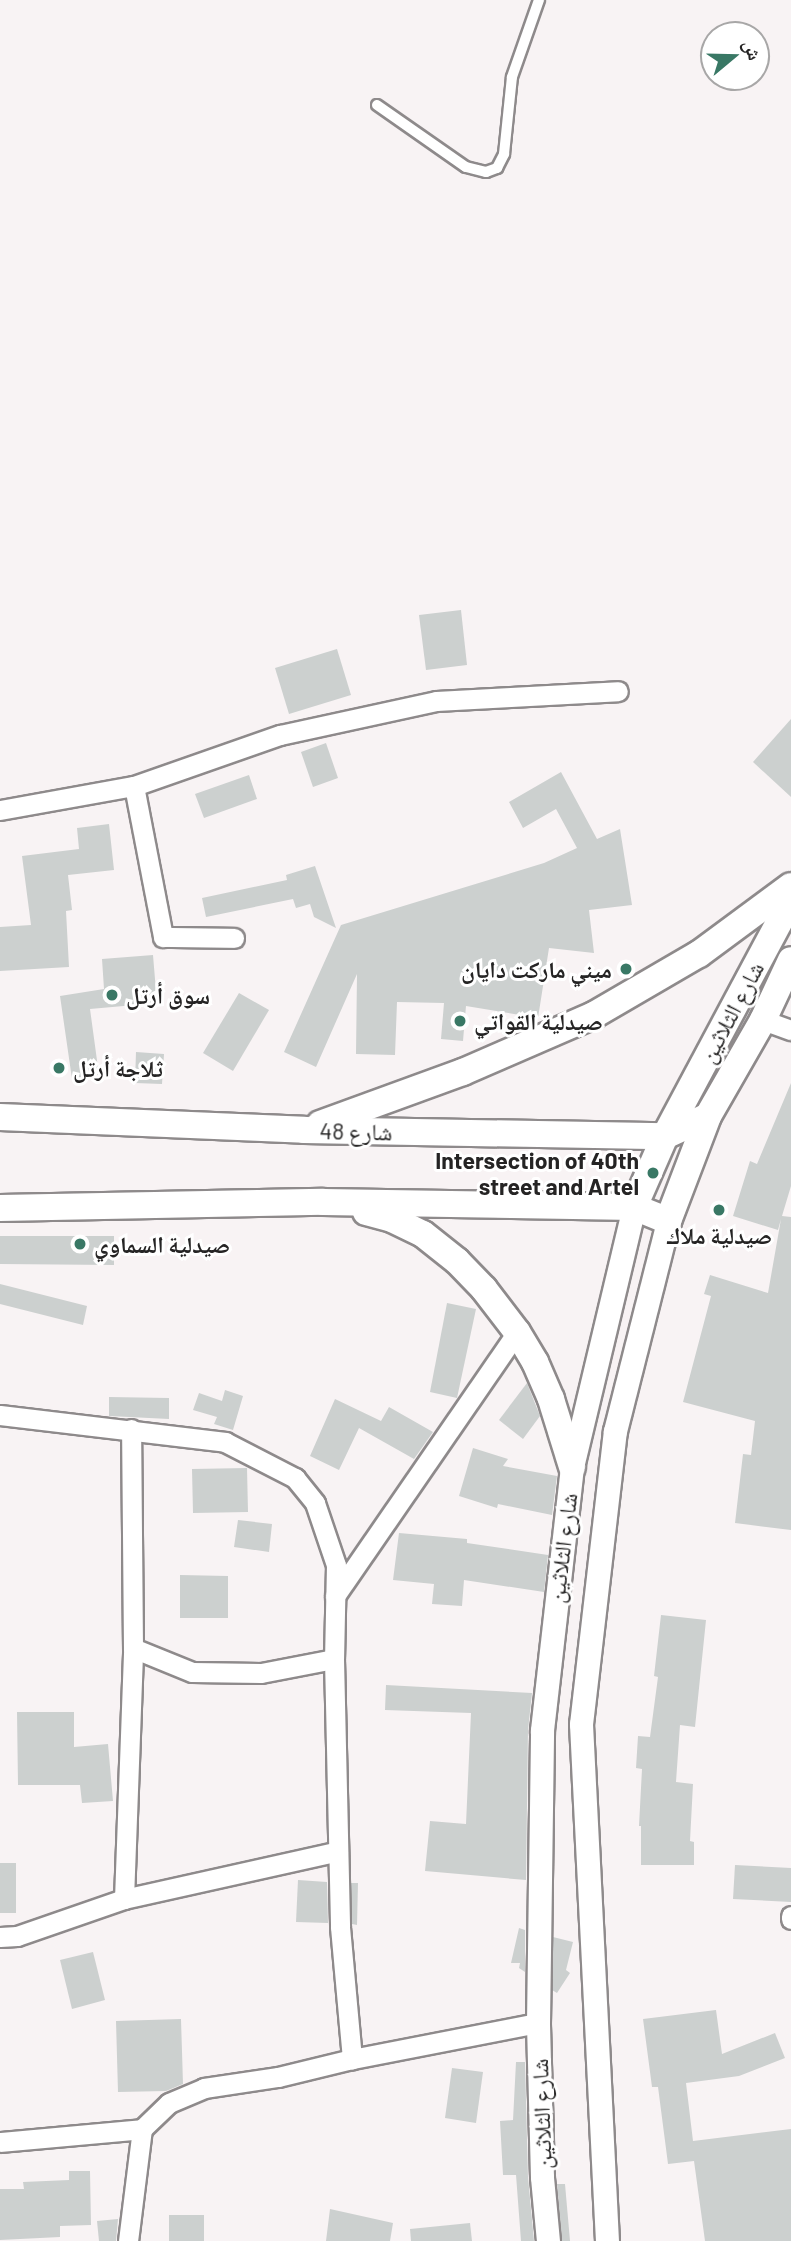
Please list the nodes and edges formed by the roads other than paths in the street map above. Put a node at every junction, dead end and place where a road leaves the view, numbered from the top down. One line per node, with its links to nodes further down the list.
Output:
1 (539, 0): 2 (lane)
2 (377, 105)
3 (618, 691): 4 (street)
4 (134, 786): 5 (street); 8 (street)
5 (0, 810)
6 (791, 886): 14 (main road)
7 (791, 900): 15 (main road, شارع الثلاثين)
8 (234, 938)
9 (791, 960): 10 (main road, شارع الثلاثين)
10 (762, 1020): 11 (street); 12 (main road, شارع الثلاثين)
11 (791, 1030)
12 (708, 1116): 15 (main road, شارع 48); 19 (main road, شارع الثلاثين)
13 (0, 1117): 14 (main road, شارع 48)
14 (304, 1130): 15 (main road, شارع 48)
15 (665, 1136): 17 (main road, شارع الثلاثين)
16 (323, 1202): 17 (main road); 18 (main road); 20 (main road)
17 (634, 1207): 19 (main road); 23 (street, شارع الثلاثين)
18 (0, 1208)
19 (668, 1221): 36 (street, شارع الثلاثين)
20 (517, 1332): 23 (main road); 24 (street)
21 (0, 1415): 22 (street)
22 (131, 1429): 24 (street); 25 (street)
23 (572, 1467): 30 (street, شارع الثلاثين)
24 (335, 1597): 26 (street)
25 (133, 1648): 26 (street); 28 (street)
26 (334, 1660): 27 (street)
27 (338, 1851): 28 (street); 31 (street)
28 (124, 1899): 29 (street)
29 (0, 1937)
30 (538, 2023): 31 (street); 35 (street, شارع الثلاثين)
31 (352, 2059): 32 (street)
32 (142, 2129): 33 (street); 34 (street)
33 (0, 2142)
34 (128, 2241)
35 (548, 2241)
36 (607, 2241)

